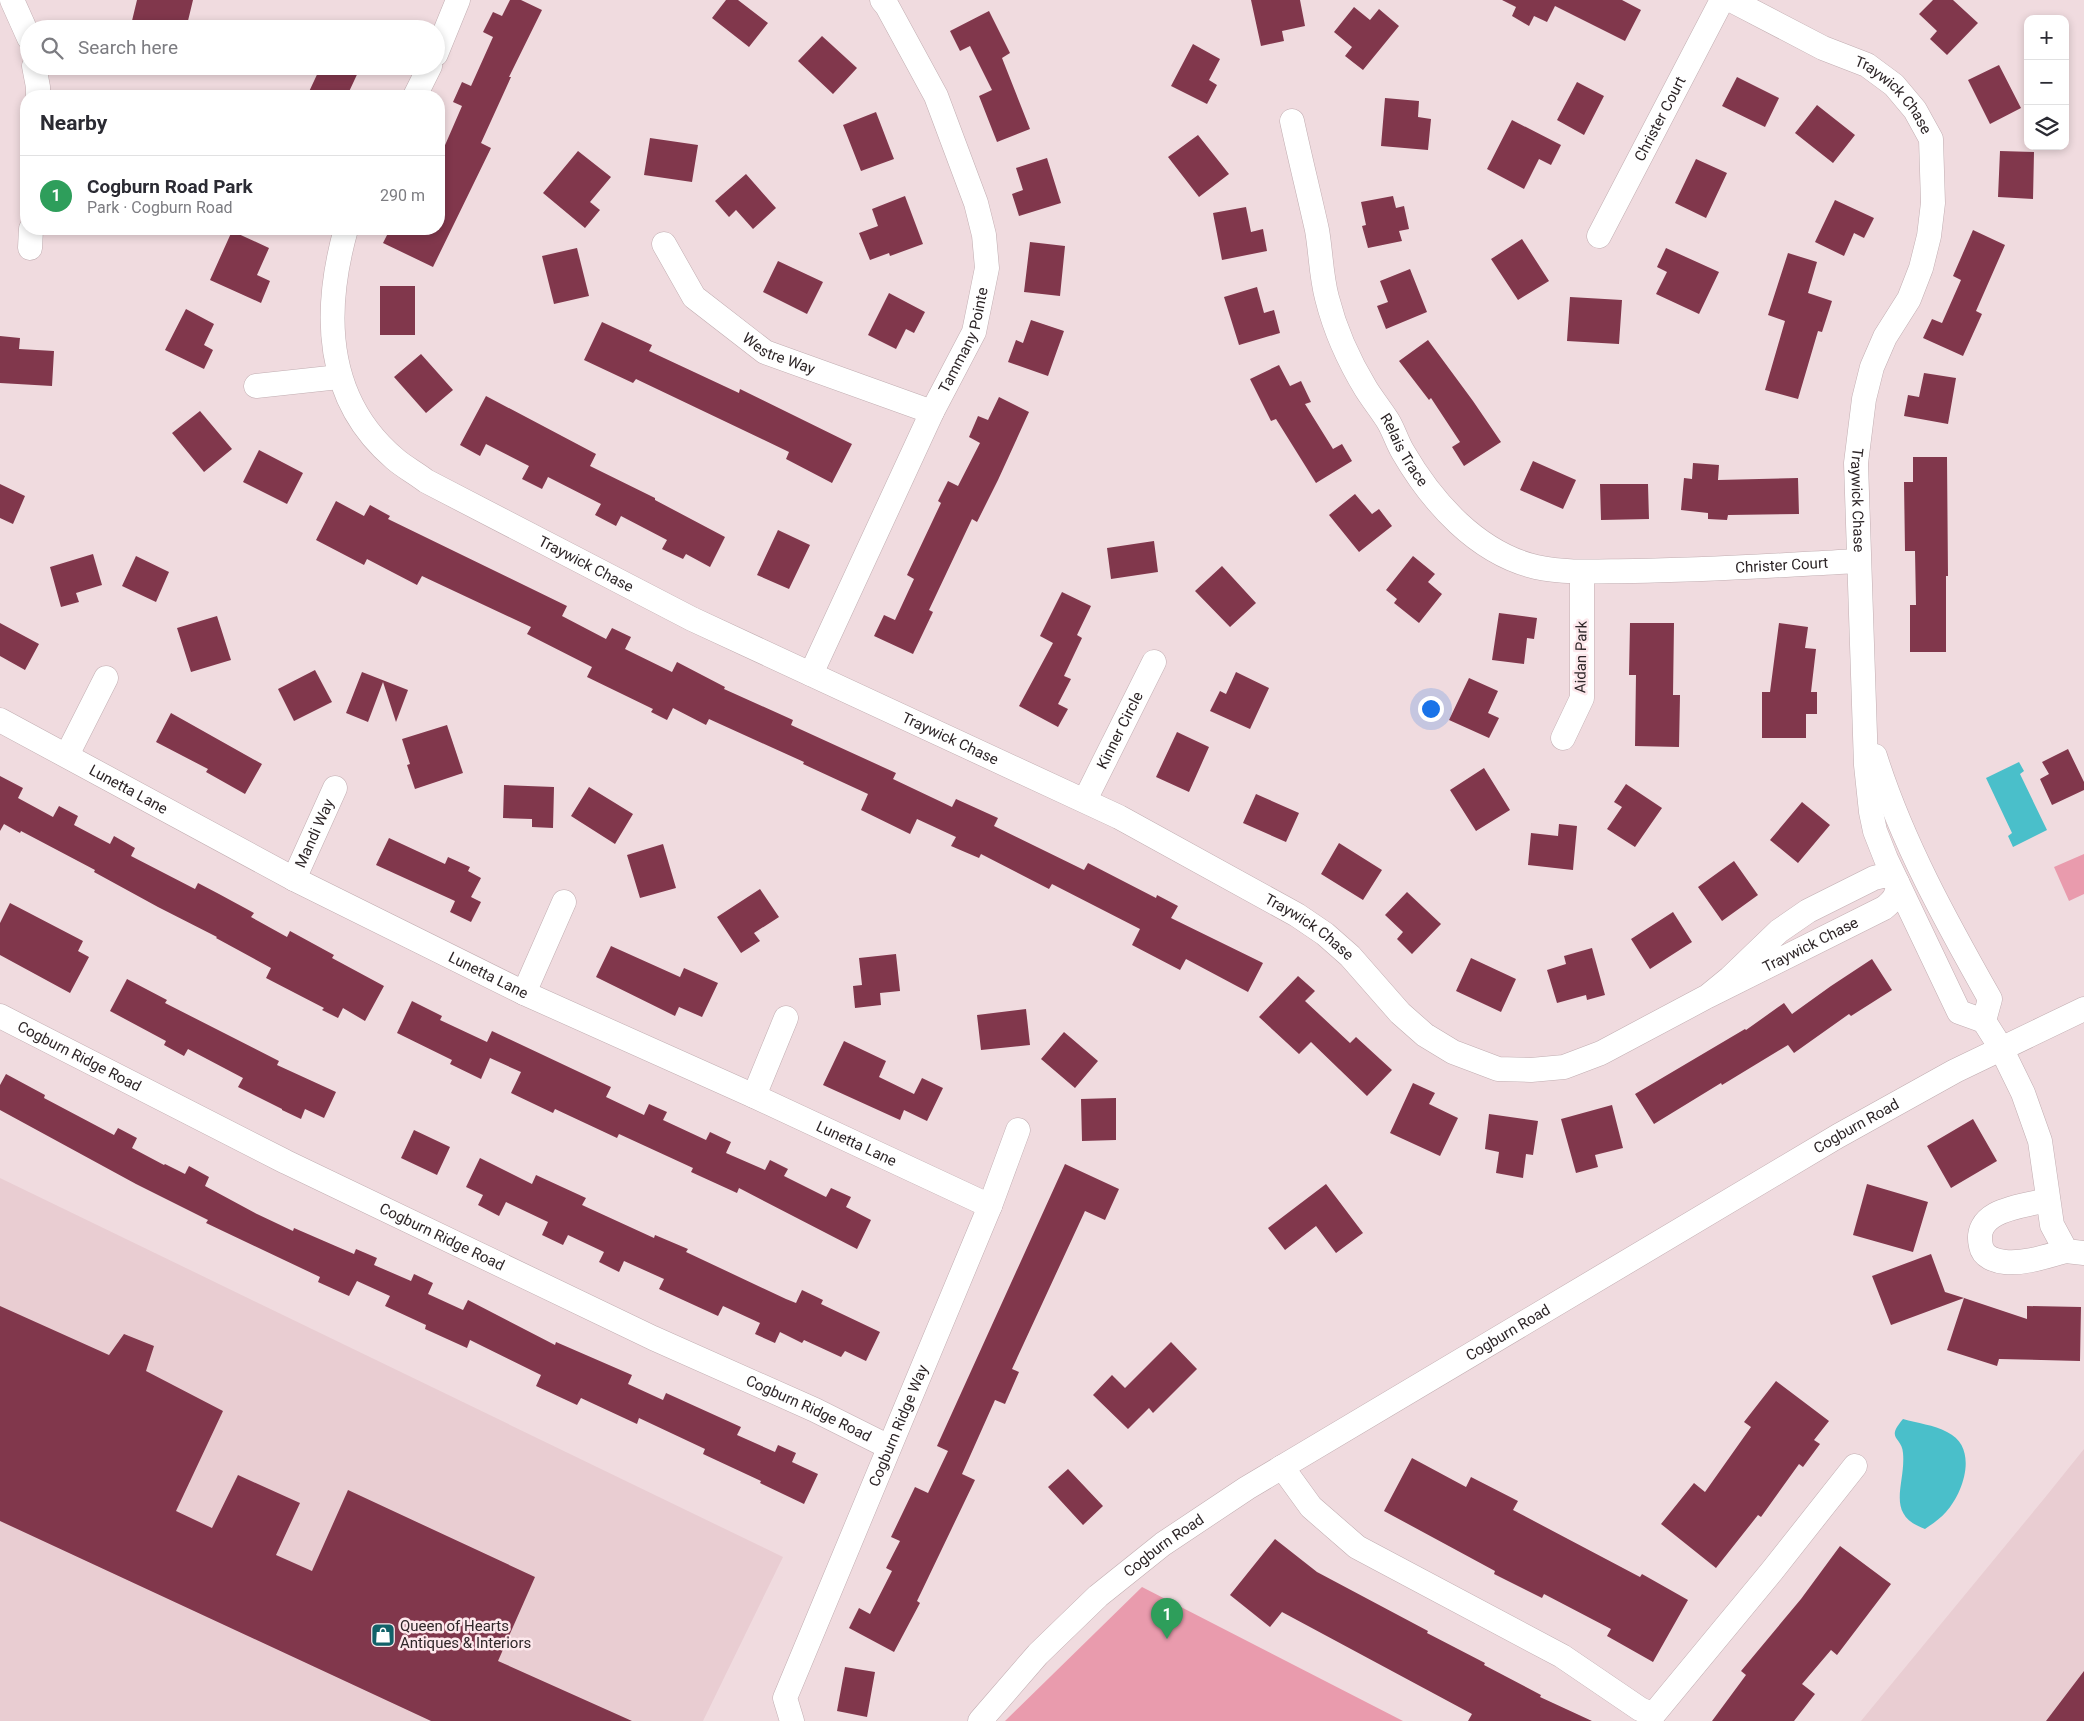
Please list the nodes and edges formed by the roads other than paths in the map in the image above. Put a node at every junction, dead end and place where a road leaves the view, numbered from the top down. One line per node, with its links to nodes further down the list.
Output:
1 (12, 0): 6 (street)
2 (458, 0): 7 (street)
3 (882, 0): 18 (street, Tammany Pointe)
4 (1722, 0): 14 (street, Christer Court)
5 (1731, 0): 19 (street, Traywick Chase)
6 (21, 20)
7 (445, 32)
8 (36, 75): 10 (street)
9 (426, 75): 11 (street)
10 (38, 90)
11 (418, 90)
12 (1292, 121): 21 (street, Relais Trace)
13 (344, 235): 16 (street, Traywick Chase)
14 (1599, 236)
15 (664, 244): 18 (street, Westre Way)
16 (339, 377): 17 (street); 23 (street, Traywick Chase)
17 (256, 386)
18 (932, 412): 23 (street, Tammany Pointe)
19 (1858, 561): 20 (street, Christer Court); 25 (street, Traywick Chase)
20 (1706, 569): 21 (street, Relais Trace)
21 (1582, 572): 27 (street, Aidan Park)
22 (1154, 662): 30 (street, Kinner Circle)
23 (812, 674): 30 (street, Traywick Chase)
24 (106, 678): 28 (street)
25 (1864, 719): 31 (street); 33 (street, Traywick Chase)
26 (0, 720): 28 (street, Lunetta Lane)
27 (1563, 738)
28 (67, 755): 32 (street, Lunetta Lane)
29 (336, 788): 32 (street, Mandi Way)
30 (1085, 800): 36 (street, Traywick Chase)
31 (1921, 870): 33 (street); 40 (street)
32 (294, 879): 35 (street, Lunetta Lane)
33 (1897, 882): 36 (street, Traywick Chase); 36 (street, Traywick Chase); 40 (street, Traywick Chase)
34 (564, 902): 35 (street)
35 (524, 993): 42 (street, Lunetta Lane)
36 (1708, 996)
37 (2084, 1009): 41 (street, Cogburn Road)
38 (0, 1016): 47 (street, Cogburn Ridge Road)
39 (786, 1018): 42 (street)
40 (1984, 1021): 41 (street)
41 (2001, 1048): 44 (street); 49 (street, Cogburn Road)
42 (754, 1096): 45 (street, Lunetta Lane)
43 (1018, 1130): 45 (street, Cogburn Ridge Way)
44 (2048, 1200): 46 (street); 46 (street)
45 (990, 1206): 47 (street, Cogburn Ridge Way)
46 (2075, 1252)
47 (889, 1447): 51 (street, Cogburn Ridge Way)
48 (1855, 1466): 50 (street)
49 (1282, 1467): 50 (street); 52 (street, Cogburn Road)
50 (1651, 1718)
51 (792, 1721)
52 (980, 1721)

